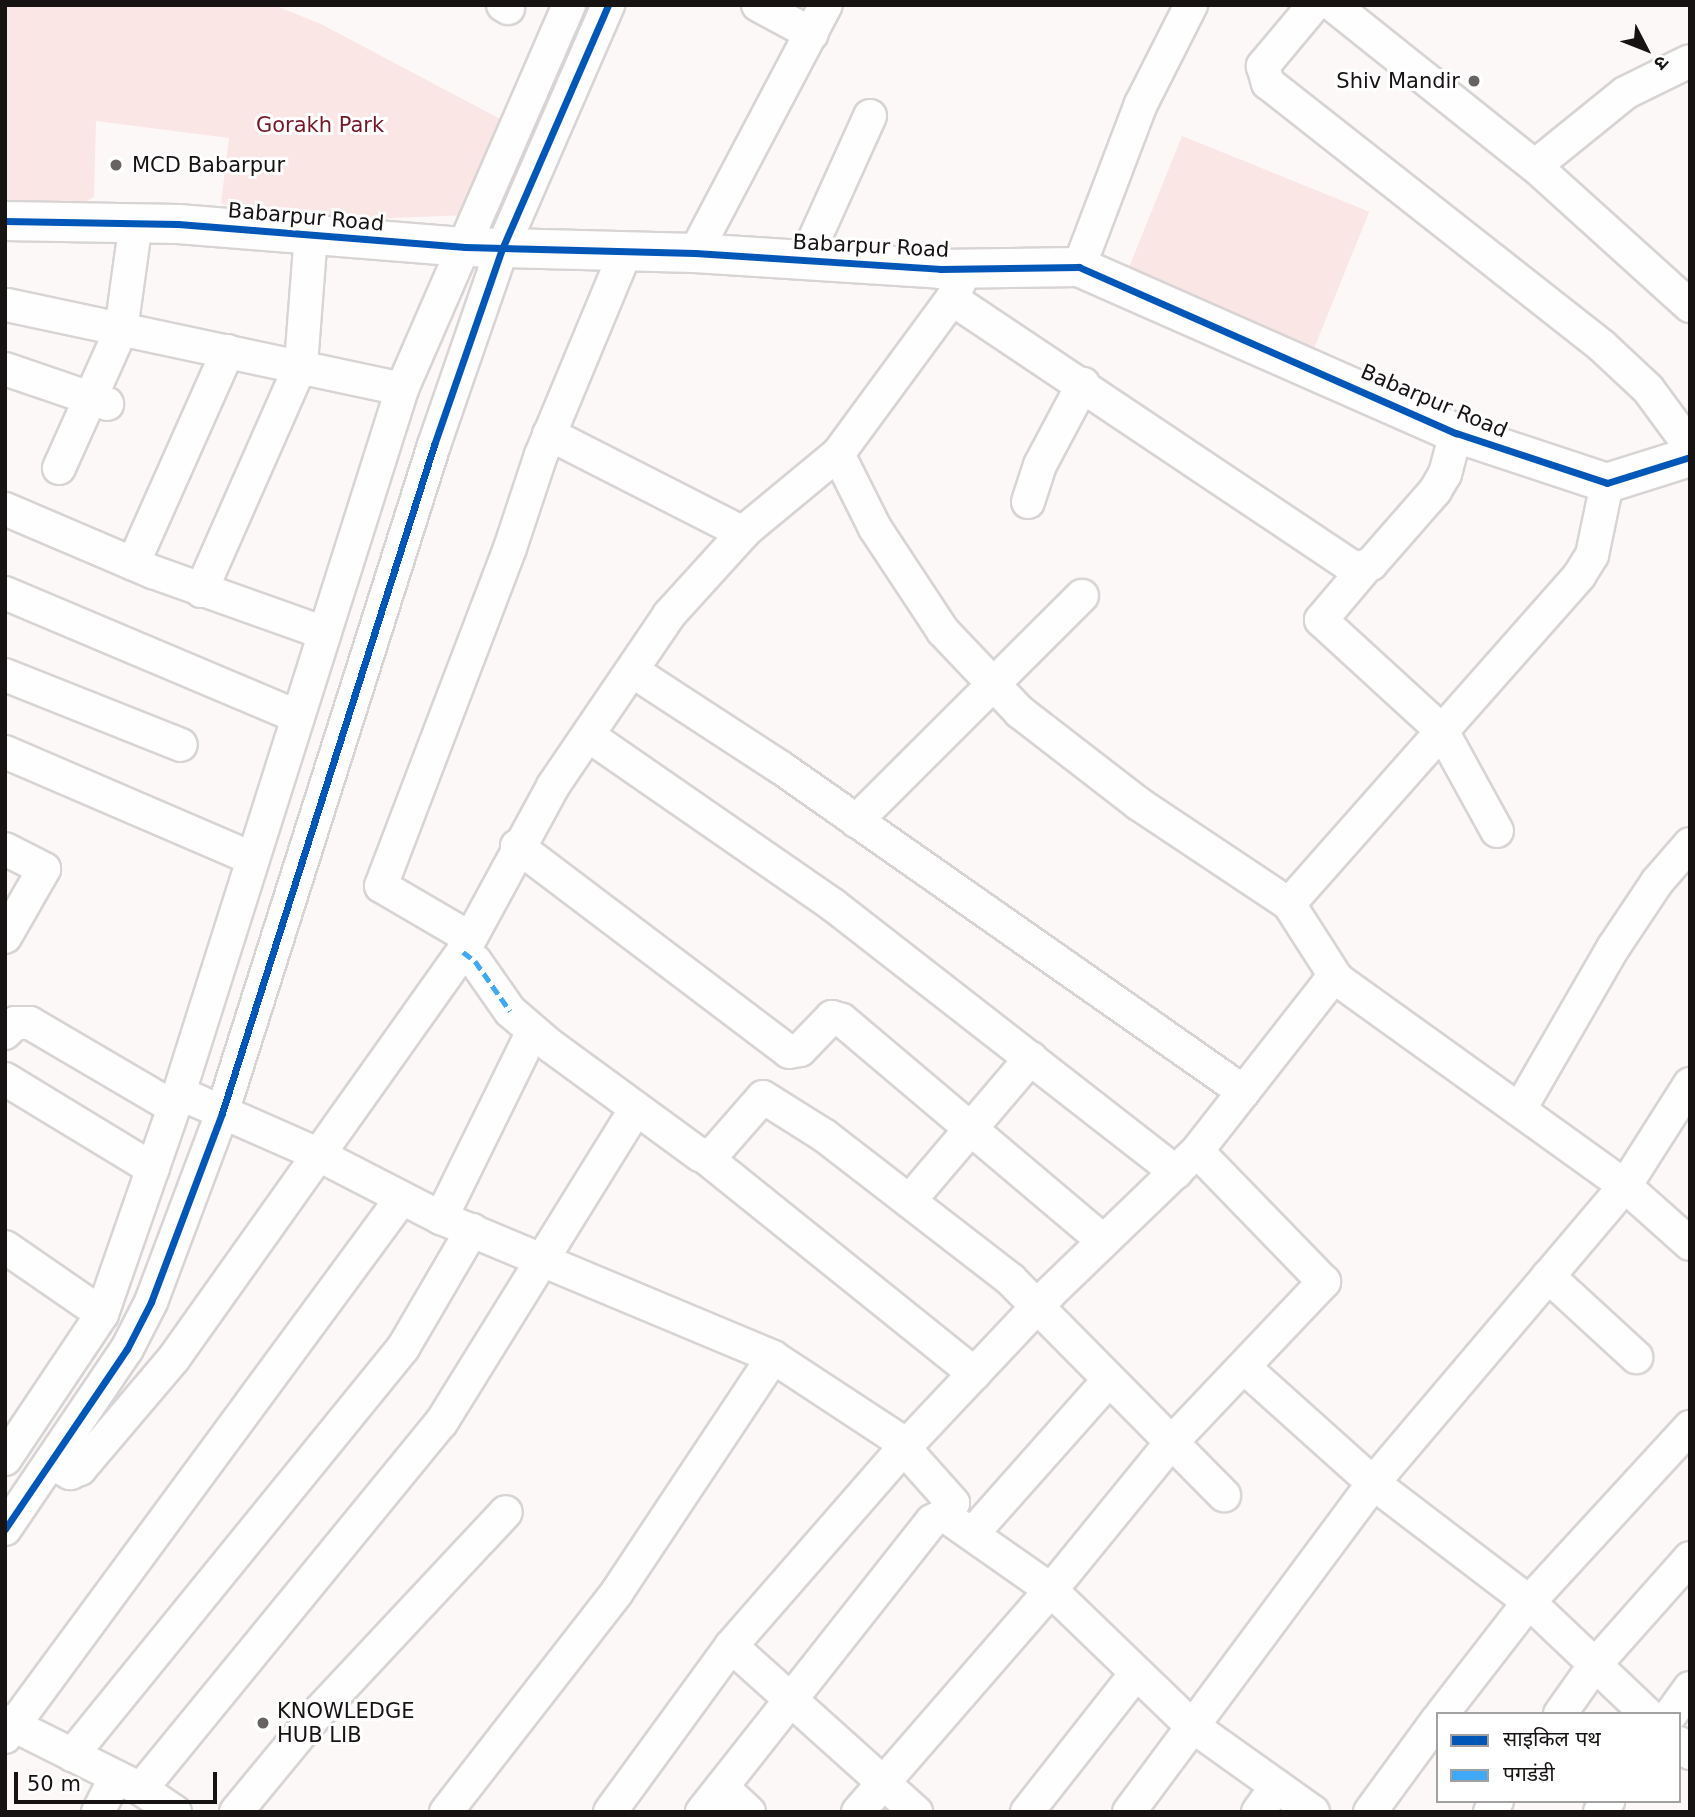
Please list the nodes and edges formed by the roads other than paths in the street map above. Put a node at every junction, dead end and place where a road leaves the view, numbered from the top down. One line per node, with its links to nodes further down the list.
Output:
1 (569, 5): 15 (street)
2 (608, 5): 15 (street)
3 (758, 5): 8 (street)
4 (826, 5): 8 (street)
5 (1191, 5): 19 (street)
6 (1314, 5): 32 (street)
7 (1334, 5): 11 (street)
8 (812, 34): 17 (street)
9 (1690, 61): 11 (street)
10 (870, 116): 18 (street)
11 (1535, 166): 22 (street)
12 (5, 221): 13 (street, Babarpur Road)
13 (136, 222): 14 (street, Babarpur Road); 23 (street)
14 (311, 235): 15 (street, Babarpur Road); 25 (street)
15 (484, 248): 16 (street, Babarpur Road); 28 (street); 73 (street)
16 (626, 251): 17 (street, Babarpur Road); 31 (street)
17 (695, 253): 18 (street, Babarpur Road)
18 (805, 260): 20 (street, Babarpur Road)
19 (1079, 267): 20 (street, Babarpur Road); 30 (street, Babarpur Road)
20 (959, 284): 27 (street); 33 (street)
21 (7, 305): 23 (street)
22 (1690, 306)
23 (121, 330): 24 (street); 29 (street)
24 (228, 351): 25 (street); 40 (street)
25 (301, 364): 28 (street); 42 (street)
26 (5, 369): 29 (street)
27 (1083, 384): 37 (street); 41 (street)
28 (402, 389): 45 (street)
29 (99, 401): 35 (street)
30 (1456, 433): 36 (street, Babarpur Road); 41 (street)
31 (549, 434): 39 (street); 62 (street)
32 (1690, 446)
33 (838, 454): 39 (street); 48 (street)
34 (1690, 457): 36 (street)
35 (60, 468)
36 (1607, 483): 50 (street)
37 (1028, 502)
38 (5, 509): 40 (street)
39 (743, 533): 46 (street)
40 (133, 564): 42 (street)
41 (1365, 568): 50 (street)
42 (201, 591): 45 (street)
43 (5, 593): 49 (street)
44 (1082, 596): 48 (street)
45 (324, 633): 49 (street)
46 (634, 672): 51 (street); 54 (street)
47 (5, 675): 52 (street)
48 (992, 684): 54 (street); 60 (street)
49 (298, 717): 59 (street)
50 (1442, 731): 55 (street); 60 (street)
51 (589, 736): 57 (street); 66 (street)
52 (181, 745)
53 (5, 752): 59 (street)
54 (856, 821): 69 (street)
55 (1497, 831)
56 (1690, 844): 71 (street)
57 (517, 846): 62 (street); 74 (street)
58 (5, 849): 61 (street)
59 (253, 859): 70 (street)
60 (1289, 904): 63 (street)
61 (5, 937)
62 (467, 945): 64 (street); 75 (street)
63 (1337, 979): 69 (street); 71 (street)
64 (522, 1021): 72 (street); 82 (street)
65 (5, 1033): 70 (street)
66 (1031, 1058): 74 (street); 77 (street)
67 (5, 1079): 78 (street)
68 (1690, 1084): 79 (street)
69 (1244, 1092): 77 (street)
70 (176, 1100): 73 (street); 78 (street)
71 (1520, 1109): 79 (street)
72 (635, 1110): 76 (street); 87 (street)
73 (222, 1113): 75 (street); 100 (street)
74 (972, 1128): 81 (street); 84 (street)
75 (317, 1154): 80 (street); 100 (street)
76 (705, 1157): 81 (street); 94 (street)
77 (1187, 1162): 84 (street); 93 (street)
78 (153, 1170): 90 (street)
79 (1625, 1186): 85 (street); 88 (street)
80 (402, 1198): 82 (street); 121 (street)
81 (911, 1199): 89 (street)
82 (441, 1218): 83 (street)
83 (472, 1230): 87 (street); 122 (street)
84 (1102, 1241): 89 (street)
85 (1690, 1244)
86 (5, 1247): 90 (street)
87 (542, 1257): 91 (street); 123 (street)
88 (1548, 1276): 92 (street); 101 (street)
89 (1038, 1306): 94 (street); 95 (street)
90 (102, 1314): 97 (street)
91 (773, 1357): 99 (street); 130 (street)
92 (1636, 1357)
93 (1246, 1368): 98 (street); 101 (street)
94 (975, 1374): 99 (street)
95 (1108, 1381): 98 (street); 106 (street)
96 (1690, 1427): 109 (street)
97 (10, 1440)
98 (1170, 1444): 102 (street); 108 (street)
99 (906, 1446): 104 (street); 110 (street)
100 (52, 1463): 105 (street)
101 (1373, 1483): 109 (street); 120 (street)
102 (1224, 1496)
103 (506, 1512): 129 (street)
104 (944, 1515): 106 (street); 114 (street)
105 (5, 1529)
106 (974, 1532): 108 (street)
107 (1690, 1558): 111 (street)
108 (1051, 1590): 112 (street); 124 (street)
109 (1529, 1602): 111 (street); 115 (street)
110 (732, 1646): 114 (street); 131 (street)
111 (1594, 1666): 116 (street); 117 (street)
112 (1135, 1675): 120 (street); 136 (street)
113 (1690, 1688): 118 (street)
114 (791, 1701): 124 (street); 126 (street)
115 (1444, 1712)
116 (1561, 1712)
117 (1645, 1712)
118 (1672, 1712)
119 (1436, 1722): 140 (street)
120 (1191, 1725): 125 (street); 137 (street)
121 (7, 1727): 122 (street)
122 (72, 1755): 123 (street)
123 (129, 1783): 127 (street); 128 (street)
124 (884, 1783): 134 (street); 135 (street)
125 (1277, 1786): 138 (street); 139 (street)
126 (722, 1787): 132 (street); 133 (street)
127 (98, 1812)
128 (175, 1812)
129 (236, 1812)
130 (446, 1812)
131 (610, 1812)
132 (702, 1812)
133 (749, 1812)
134 (858, 1812)
135 (916, 1812)
136 (1027, 1812)
137 (1129, 1812)
138 (1258, 1812)
139 (1313, 1812)
140 (1370, 1812)

